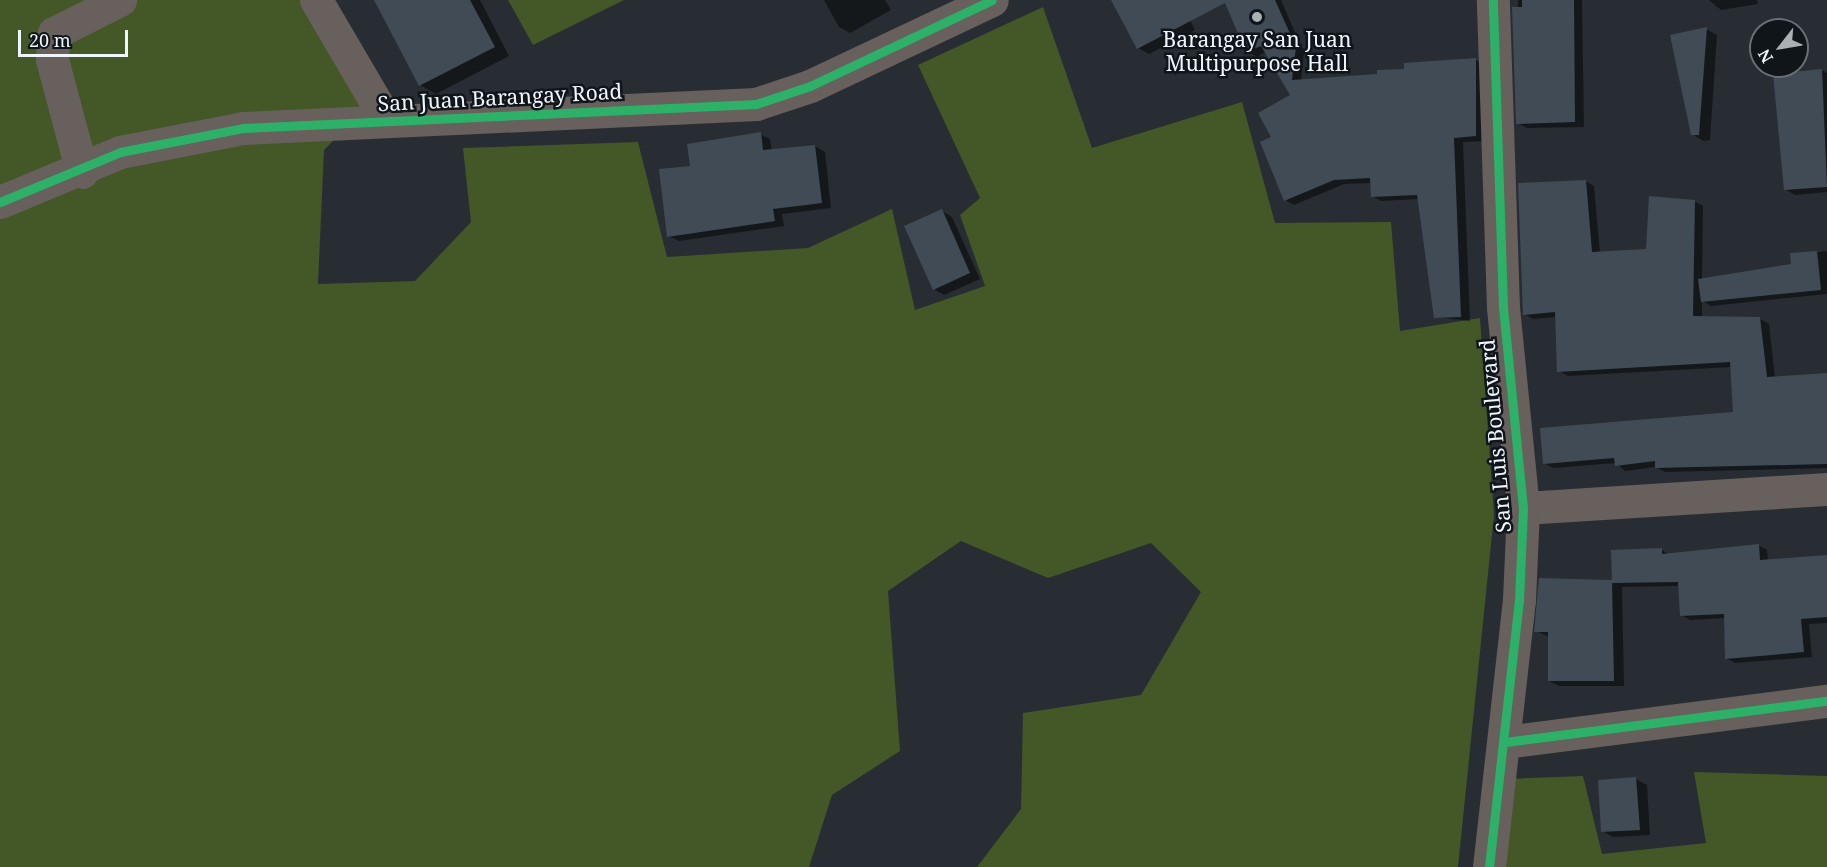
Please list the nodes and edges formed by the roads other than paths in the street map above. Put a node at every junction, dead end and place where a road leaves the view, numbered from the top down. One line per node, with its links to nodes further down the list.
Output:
1 (120, 0): 6 (street)
2 (316, 0): 5 (street)
3 (992, 0): 5 (street, San Juan Barangay Road)
4 (1493, 0): 9 (street, San Luis Boulevard)
5 (387, 121): 6 (street, San Juan Barangay Road)
6 (82, 172): 7 (street, San Juan Barangay Road)
7 (0, 202)
8 (1827, 489): 9 (street)
9 (1523, 508): 11 (street, San Luis Boulevard)
10 (1827, 701): 11 (street)
11 (1505, 742): 12 (street, San Luis Boulevard)
12 (1489, 867)

